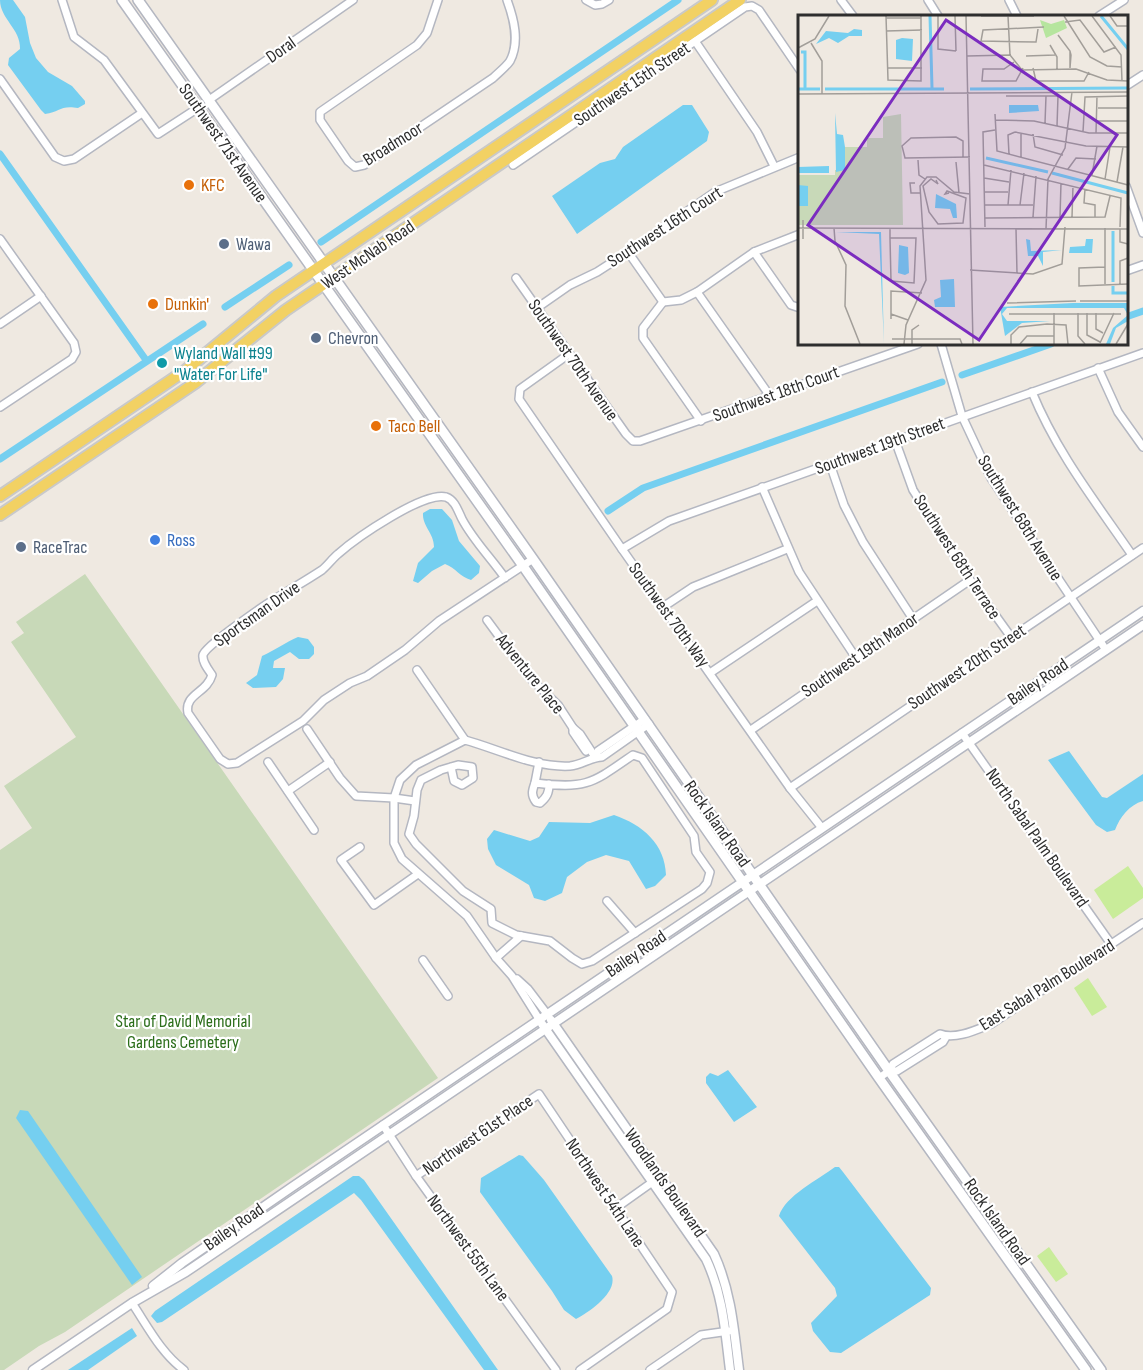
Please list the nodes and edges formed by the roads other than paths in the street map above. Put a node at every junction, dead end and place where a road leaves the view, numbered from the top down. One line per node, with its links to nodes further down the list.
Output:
1 (62, 0): 27 (street)
2 (122, 0): 15 (main road, Southwest 71st Avenue)
3 (138, 0): 25 (main road, Southwest 71st Avenue)
4 (353, 0): 25 (street, Doral)
5 (438, 0): 6 (street, Broadmoor)
6 (507, 0)
7 (586, 0): 8 (street)
8 (609, 0)
9 (712, 0): 38 (main road, West McNab Road)
10 (740, 0): 42 (main road, West McNab Road)
11 (841, 0): 16 (street)
12 (928, 0): 17 (street)
13 (1009, 0): 18 (street)
14 (1124, 0): 19 (street)
15 (131, 13): 25 (main road); 26 (main road, Southwest 71st Avenue)
16 (852, 15)
17 (937, 15)
18 (1016, 15)
19 (1102, 15)
20 (695, 41): 21 (street, Southwest 15th Street); 29 (street, Southwest 15th Street); 30 (street)
21 (798, 67)
22 (1143, 75): 24 (street)
23 (0, 79): 27 (street)
24 (1128, 85)
25 (209, 100): 31 (main road, Southwest 71st Avenue)
26 (198, 108): 27 (street); 31 (main road); 41 (main road, Southwest 71st Avenue)
27 (142, 113)
28 (798, 158): 30 (street, Southwest 16th Court)
29 (513, 165)
30 (774, 166): 36 (street, Southwest 16th Court)
31 (256, 168): 38 (main road, Southwest 71st Avenue)
32 (1128, 191): 33 (street)
33 (1143, 232)
34 (798, 235): 37 (street)
35 (0, 239): 46 (street)
36 (628, 252): 47 (street); 48 (street, Southwest 16th Court)
37 (754, 252): 45 (street); 49 (street)
38 (323, 264): 41 (main road, West McNab Road); 42 (main road, Southwest 71st Avenue)
39 (1143, 265): 40 (street)
40 (1128, 270)
41 (313, 271): 44 (main road, Southwest 71st Avenue); 66 (main road, West McNab Road)
42 (333, 278): 44 (main road, West McNab Road); 72 (main road, Rock Island Road)
43 (516, 278): 48 (street, Southwest 70th Avenue)
44 (323, 285): 67 (main road, West McNab Road); 73 (main road, Rock Island Road)
45 (697, 292): 47 (street); 57 (street)
46 (41, 296): 50 (street); 58 (street)
47 (663, 302): 60 (street)
48 (537, 308): 54 (street, Southwest 70th Avenue)
49 (798, 308)
50 (0, 324)
51 (915, 345): 57 (street, Southwest 18th Court)
52 (941, 345): 59 (street, Southwest 68th Avenue)
53 (1143, 353): 55 (street, Southwest 19th Street)
54 (569, 354): 62 (street, Southwest 70th Avenue); 69 (street, Southwest 70th Way)
55 (1098, 368): 56 (street, Southwest 19th Street); 63 (street)
56 (1032, 392): 59 (street, Southwest 19th Street); 71 (street)
57 (770, 396): 60 (street, Southwest 18th Court)
58 (0, 408)
59 (962, 416): 61 (street, Southwest 19th Street); 76 (street, Southwest 68th Avenue)
60 (701, 420): 62 (street, Southwest 18th Court)
61 (896, 440): 64 (street, Southwest 19th Street); 75 (street, Southwest 68th Terrace)
62 (633, 441)
63 (1143, 447)
64 (830, 464): 65 (street, Southwest 19th Street); 80 (street)
65 (762, 488): 69 (street, Southwest 19th Street); 70 (street)
66 (0, 496)
67 (0, 515)
68 (1143, 548): 71 (street, Southwest 20th Street)
69 (622, 549): 78 (street, Southwest 70th Way)
70 (787, 549): 77 (street); 78 (street)
71 (1132, 555): 76 (street, Southwest 20th Street)
72 (533, 559): 73 (street, Sportsman Drive); 89 (main road, Rock Island Road)
73 (523, 566): 74 (street, Sportsman Drive); 91 (main road, Rock Island Road)
74 (505, 578): 74 (street, Sportsman Drive)
75 (970, 580): 80 (street, Southwest 19th Manor); 83 (street, Southwest 68th Terrace)
76 (1070, 597): 83 (street, Southwest 20th Street); 84 (street, Southwest 68th Avenue)
77 (817, 601): 86 (street); 88 (street)
78 (663, 607): 88 (street, Southwest 70th Way)
79 (1143, 611): 84 (street, Bailey Road)
80 (913, 619): 86 (street, Southwest 19th Manor)
81 (487, 620): 96 (street, Adventure Place)
82 (1143, 625): 85 (street, Bailey Road)
83 (1011, 637): 103 (street, Southwest 20th Street)
84 (1100, 640): 85 (street, Southwest 68th Avenue); 93 (street, Bailey Road)
85 (1106, 650): 95 (street, Bailey Road)
86 (856, 658): 92 (street, Southwest 19th Manor)
87 (417, 670): 94 (street)
88 (710, 673): 92 (street, Southwest 70th Way)
89 (647, 722): 91 (street); 111 (main road, Rock Island Road)
90 (307, 729): 98 (street)
91 (636, 729): 96 (street); 112 (main road, Rock Island Road)
92 (751, 730): 103 (street, Southwest 70th Way)
93 (962, 733): 95 (street, North Sabal Palm Boulevard); 107 (street, Bailey Road)
94 (465, 740): 99 (street); 105 (street)
95 (969, 742): 113 (street, Bailey Road); 119 (street, North Sabal Palm Boulevard)
96 (593, 759): 99 (street)
97 (268, 762): 104 (street)
98 (330, 762): 104 (street); 105 (street)
99 (538, 762): 101 (street)
100 (451, 767): 106 (street)
101 (536, 783): 102 (street); 102 (street)
102 (549, 784): 117 (street)
103 (790, 788): 107 (street, Southwest 70th Way)
104 (288, 791): 108 (street)
105 (394, 798): 106 (street); 110 (street)
106 (415, 801): 118 (street)
107 (822, 828): 111 (street, Bailey Road)
108 (314, 830)
109 (360, 847): 110 (street)
110 (418, 874): 120 (street)
111 (752, 875): 112 (street, Bailey Road); 113 (main road, Rock Island Road)
112 (743, 882): 114 (main road, Rock Island Road); 123 (street, Bailey Road)
113 (759, 884): 114 (street, Bailey Road); 125 (main road, Rock Island Road)
114 (749, 890): 124 (street, Bailey Road); 126 (main road, Rock Island Road)
115 (607, 901): 117 (street)
116 (1143, 923): 119 (street, East Sabal Palm Boulevard)
117 (634, 933): 118 (street)
118 (521, 936): 120 (street)
119 (1111, 944): 125 (street, East Sabal Palm Boulevard)
120 (496, 958): 123 (street)
121 (423, 960): 122 (street)
122 (448, 996)
123 (543, 1017): 124 (street, Woodlands Boulevard); 128 (street, Bailey Road)
124 (548, 1026): 129 (street, Bailey Road); 131 (street, Woodlands Boulevard)
125 (889, 1071): 126 (street, East Sabal Palm Boulevard); 143 (main road, Rock Island Road)
126 (879, 1078): 142 (main road, Rock Island Road)
127 (539, 1094): 130 (street, Northwest 61st Place); 132 (street, Northwest 54th Lane)
128 (382, 1125): 129 (street, Northwest 55th Lane); 133 (street, Bailey Road)
129 (388, 1134): 130 (street, Northwest 55th Lane); 133 (street, Bailey Road)
130 (416, 1176): 137 (street, Northwest 55th Lane)
131 (657, 1179): 132 (street); 134 (street, Woodlands Boulevard)
132 (616, 1208): 138 (street, Northwest 54th Lane)
133 (132, 1303): 135 (street, Bailey Road); 136 (street)
134 (730, 1331): 139 (street); 140 (street, Woodlands Boulevard); 141 (street, Woodlands Boulevard)
135 (33, 1370)
136 (184, 1370)
137 (556, 1370)
138 (580, 1370)
139 (650, 1370)
140 (730, 1370)
141 (739, 1370)
142 (1086, 1370)
143 (1101, 1370)

